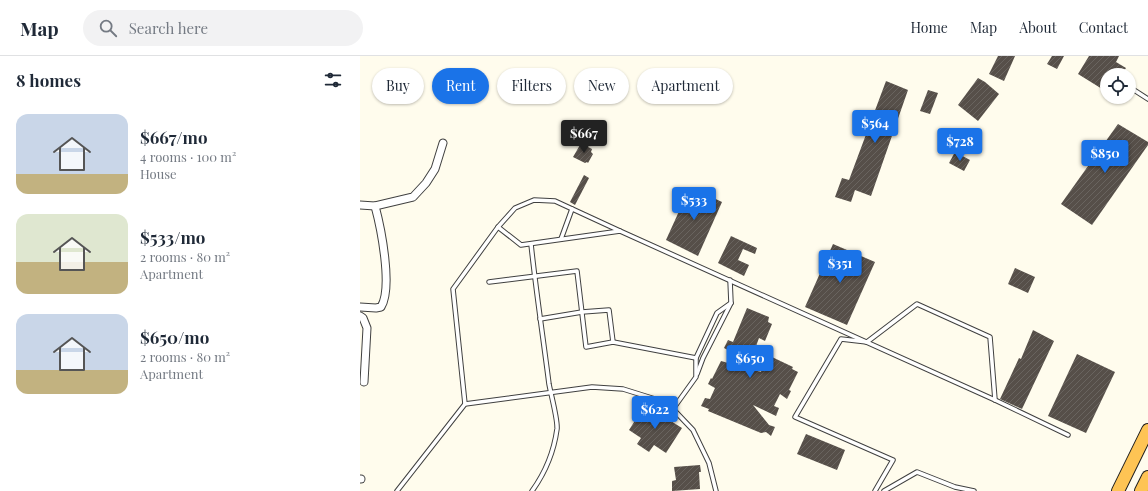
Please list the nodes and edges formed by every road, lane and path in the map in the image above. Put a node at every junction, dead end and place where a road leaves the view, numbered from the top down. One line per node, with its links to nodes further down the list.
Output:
1 (1136, 91): 2 (lane)
2 (1148, 99)
3 (443, 143): 5 (street)
4 (360, 205): 5 (street)
5 (375, 206): 15 (street)
6 (572, 209): 7 (lane); 8 (lane); 9 (lane)
7 (498, 227): 10 (lane); 26 (lane)
8 (620, 231): 9 (lane); 12 (lane)
9 (561, 239): 10 (lane)
10 (531, 244): 11 (lane)
11 (534, 276): 13 (lane); 16 (lane); 18 (lane)
12 (730, 280): 14 (lane); 20 (lane)
13 (489, 282)
14 (731, 303): 21 (lane); 22 (lane)
15 (360, 306)
16 (582, 312): 18 (lane); 19 (lane); 19 (lane)
17 (360, 316): 23 (street)
18 (540, 319): 24 (lane)
19 (613, 342): 21 (lane)
20 (867, 342): 25 (lane); 25 (lane); 34 (lane)
21 (696, 358): 22 (lane)
22 (696, 377): 27 (lane)
23 (364, 382)
24 (551, 393): 26 (lane); 27 (lane); 32 (lane)
25 (995, 400): 29 (lane)
26 (466, 404): 31 (lane)
27 (673, 409): 33 (lane)
28 (1148, 430): 37 (highway)
29 (1068, 435)
30 (1148, 477): 38 (highway)
31 (397, 491)
32 (532, 491)
33 (716, 491)
34 (875, 491)
35 (884, 491): 36 (lane)
36 (974, 491)
37 (1118, 491)
38 (1140, 491)

